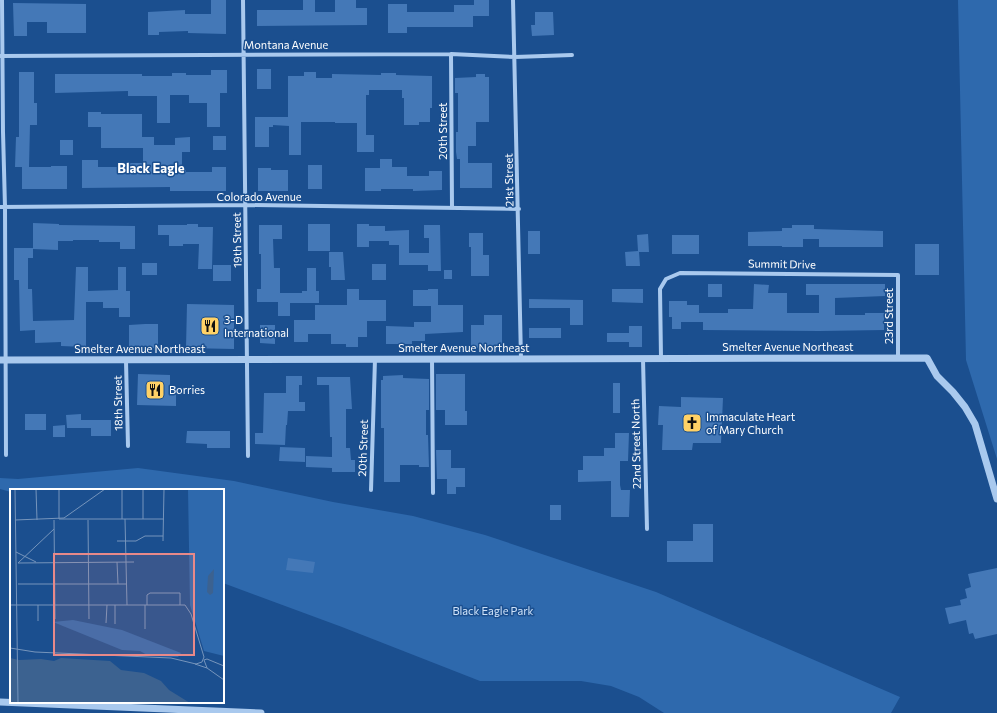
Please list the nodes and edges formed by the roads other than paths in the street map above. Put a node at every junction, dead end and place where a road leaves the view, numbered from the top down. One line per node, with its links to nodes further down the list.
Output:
1 (2, 0): 7 (street)
2 (244, 0): 4 (street, 19th Street)
3 (513, 0): 8 (street, 21st Street)
4 (244, 54): 5 (street, Montana Avenue); 7 (street, Montana Avenue); 9 (street, 19th Street)
5 (451, 54): 8 (street, Montana Avenue); 12 (street, 20th Street)
6 (572, 55): 8 (street, Montana Avenue)
7 (1, 56): 11 (street)
8 (515, 57): 13 (street, 21st Street)
9 (246, 206): 11 (street, Colorado Avenue); 12 (street, Colorado Avenue); 17 (street, 19th Street)
10 (0, 207): 11 (street, Colorado Avenue)
11 (6, 207): 22 (street)
12 (452, 208): 13 (street, Colorado Avenue)
13 (518, 209): 20 (street, 21st Street)
14 (898, 275): 15 (street, Summit Drive); 16 (street, 23rd Street)
15 (661, 358): 16 (street, Smelter Avenue Northeast); 21 (street, Smelter Avenue Northeast)
16 (898, 358): 29 (street, Smelter Avenue Northeast)
17 (248, 359): 18 (street, Smelter Avenue Northeast); 23 (street, Smelter Avenue Northeast); 26 (street, 19th Street)
18 (375, 359): 19 (street, Smelter Avenue Northeast); 27 (street, 20th Street)
19 (432, 359): 20 (street, Smelter Avenue Northeast); 28 (street)
20 (521, 359): 21 (street, Smelter Avenue Northeast)
21 (644, 359): 30 (street, 22nd Street North)
22 (3, 360): 23 (street, Smelter Avenue Northeast); 25 (street)
23 (126, 360): 24 (street, 18th Street)
24 (128, 446)
25 (6, 455)
26 (248, 456)
27 (371, 490)
28 (433, 494)
29 (997, 499)
30 (647, 529)
31 (0, 702): 32 (street)
32 (10, 702)
33 (24, 703): 34 (street)
34 (261, 713)

